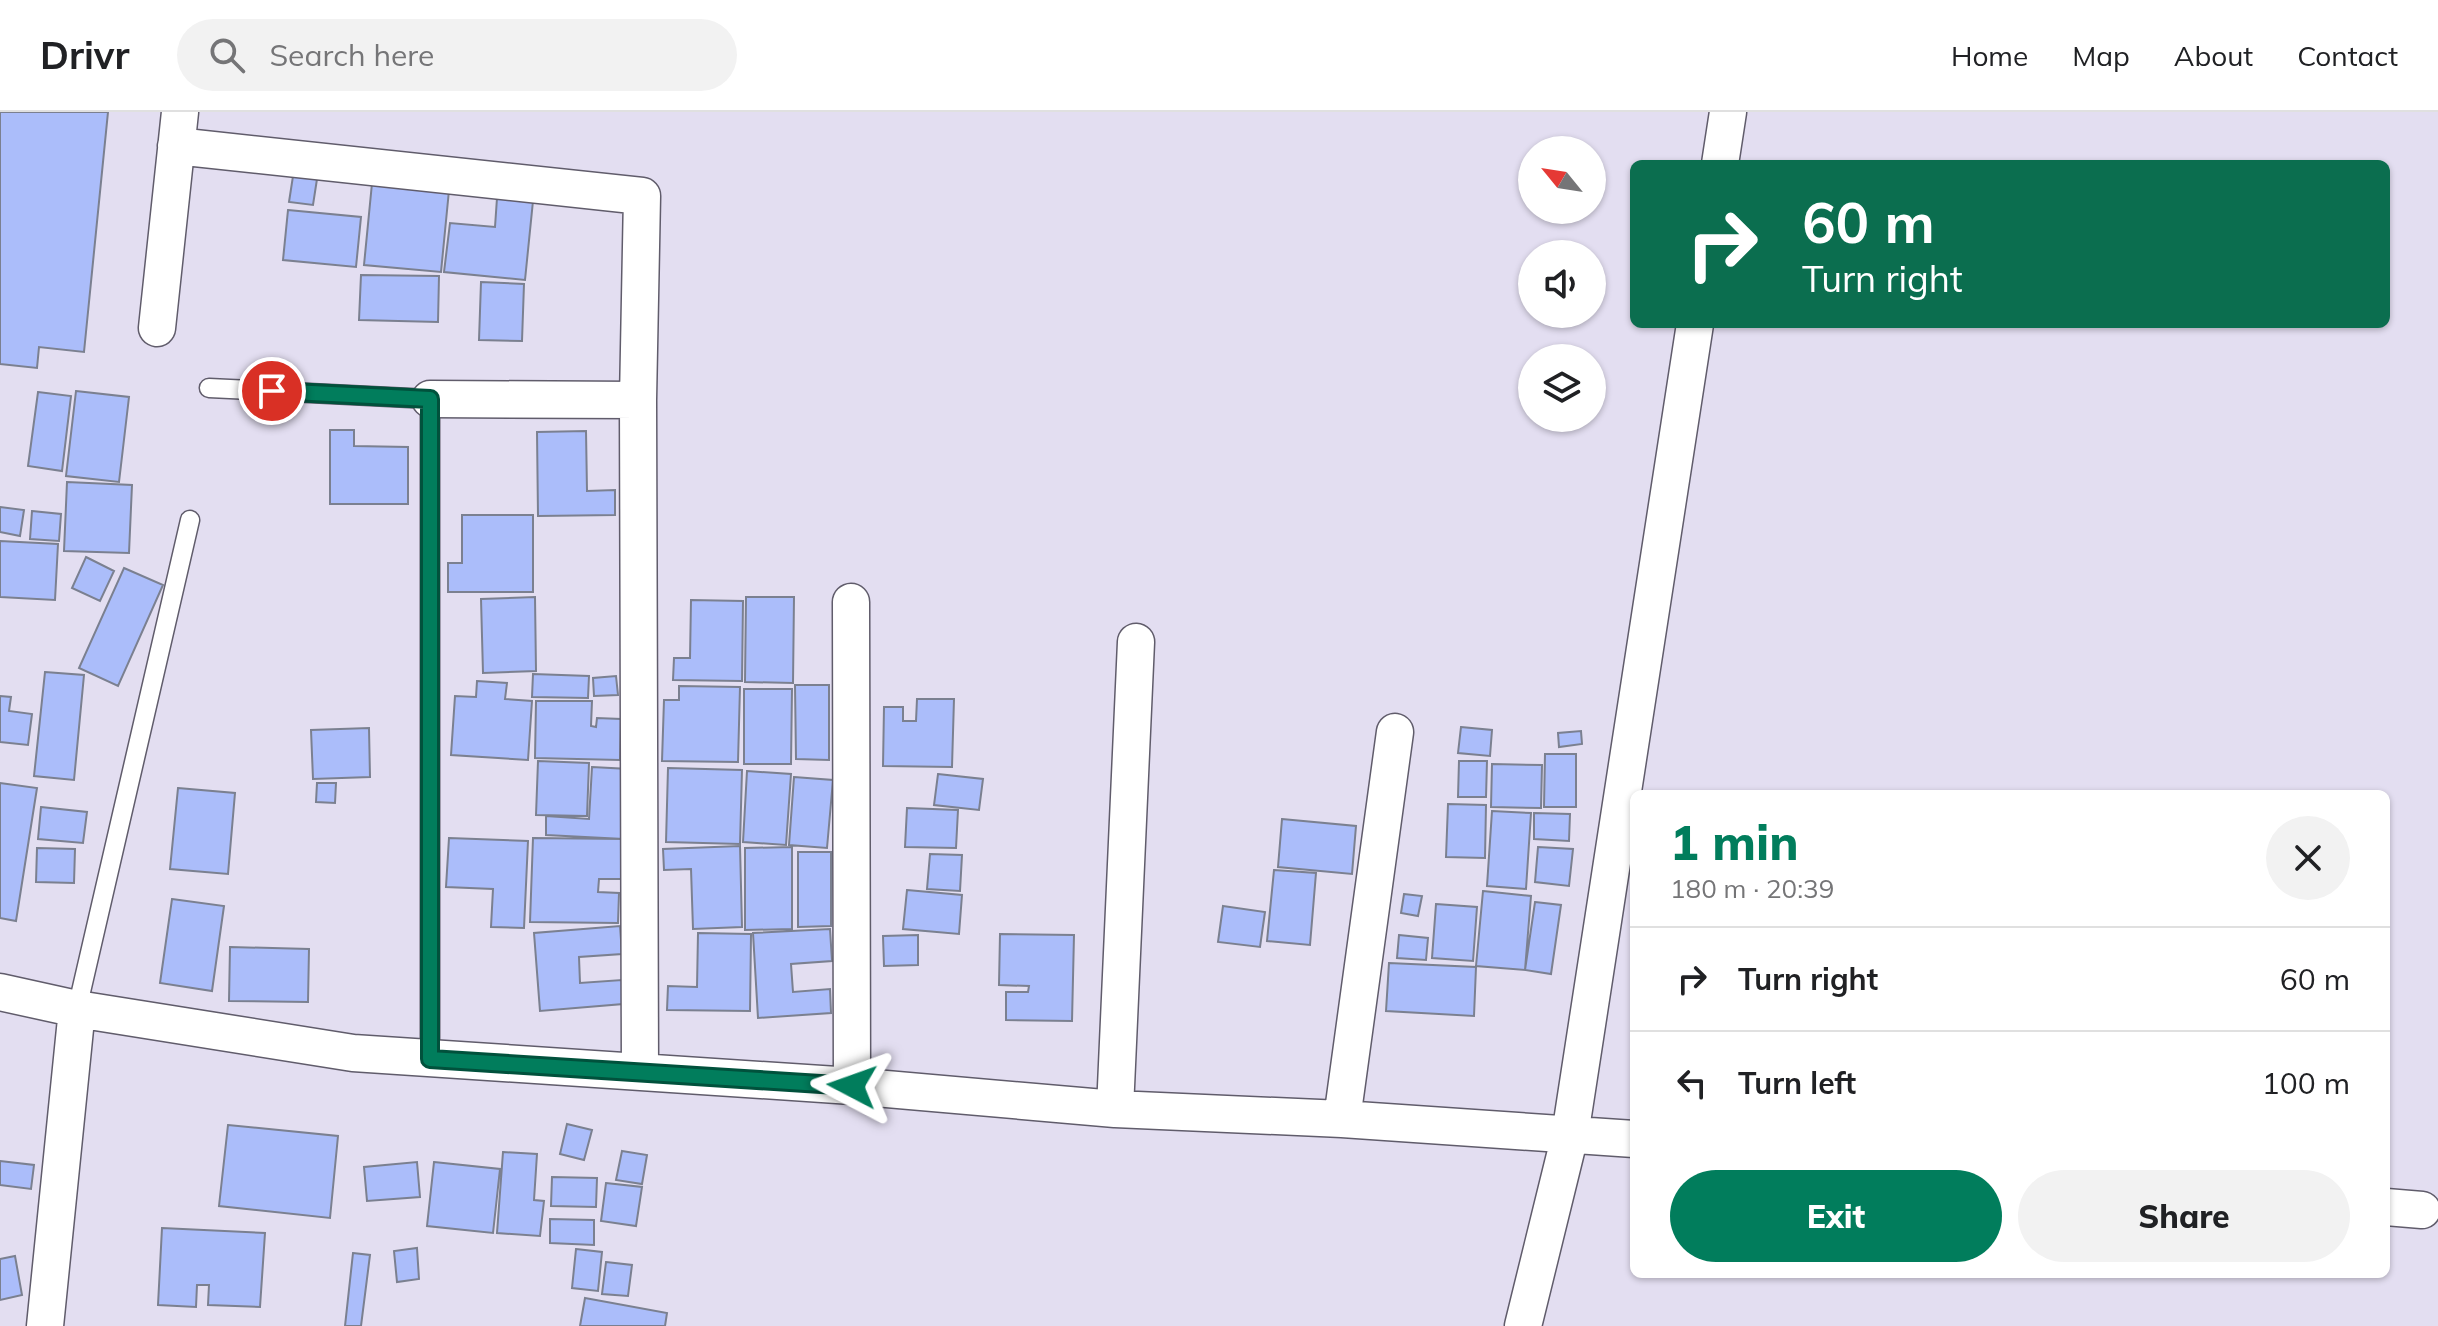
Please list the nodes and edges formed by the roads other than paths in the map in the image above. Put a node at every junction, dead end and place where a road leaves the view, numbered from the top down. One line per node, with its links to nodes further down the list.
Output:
1 (1728, 112): 3 (street)
2 (178, 129): 4 (street); 8 (street)
3 (1721, 160)
4 (157, 328)
5 (1694, 328): 20 (street)
6 (209, 388): 7 (lane)
7 (430, 399): 8 (street); 15 (lane)
8 (638, 400): 16 (street)
9 (190, 520): 14 (lane)
10 (851, 602): 17 (street)
11 (1136, 642): 18 (street)
12 (1395, 732): 19 (street)
13 (0, 992): 14 (street)
14 (77, 1009): 15 (street); 24 (street)
15 (430, 1059): 16 (street)
16 (640, 1072): 17 (street)
17 (852, 1086): 18 (street)
18 (1115, 1109): 19 (street)
19 (1342, 1119): 20 (street)
20 (1570, 1135): 21 (street); 25 (street)
21 (1630, 1139)
22 (2390, 1207): 23 (street)
23 (2422, 1210)
24 (45, 1326)
25 (1523, 1326)

